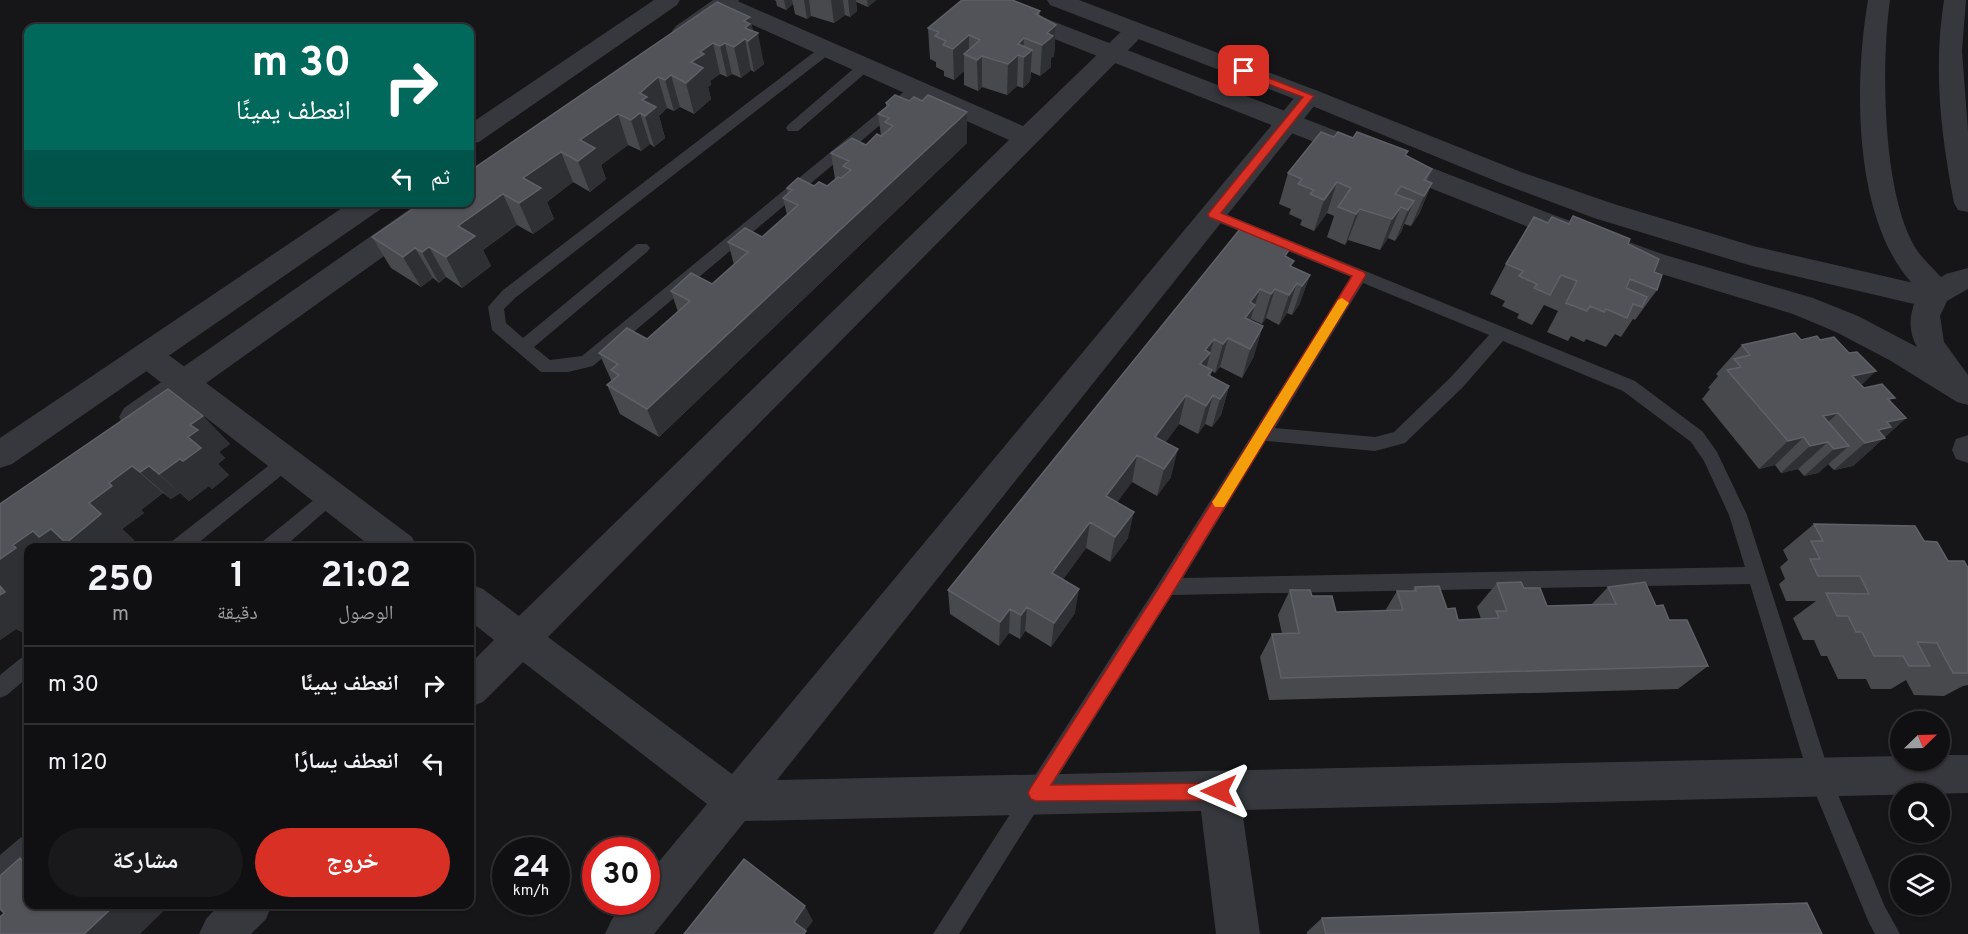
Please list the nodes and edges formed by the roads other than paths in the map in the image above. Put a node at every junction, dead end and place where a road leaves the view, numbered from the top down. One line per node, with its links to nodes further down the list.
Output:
1 (669, 0): 16 (street)
2 (977, 0): 10 (street)
3 (1058, 0): 7 (street)
4 (1879, 0): 24 (street)
5 (1955, 0): 18 (street)
6 (725, 2): 8 (street); 9 (street)
7 (1136, 30): 10 (street); 13 (street)
8 (664, 45)
9 (827, 49): 11 (street); 26 (lane)
10 (1113, 54): 14 (street); 17 (street)
11 (865, 66): 12 (street); 15 (lane)
12 (916, 89): 17 (street); 26 (lane)
13 (1309, 96): 14 (street); 24 (street)
14 (1288, 122): 21 (street); 29 (street)
15 (793, 128)
16 (474, 133)
17 (1028, 138): 41 (street)
18 (1968, 203)
19 (364, 207): 27 (street)
20 (433, 207): 28 (street)
21 (1213, 214): 23 (lane); 49 (street)
22 (642, 248): 26 (lane)
23 (1360, 275): 25 (lane); 31 (lane)
24 (1954, 283): 29 (street)
25 (1500, 333): 31 (lane); 38 (lane)
26 (523, 347)
27 (147, 355): 28 (street); 32 (street)
28 (184, 383): 30 (street); 33 (street)
29 (1968, 393)
30 (116, 430)
31 (1262, 434): 39 (lane)
32 (0, 455)
33 (287, 461): 34 (street); 35 (lane)
34 (332, 495): 36 (lane); 37 (street)
35 (184, 543)
36 (275, 543)
37 (388, 543)
38 (1757, 575): 39 (lane); 46 (lane)
39 (1167, 587): 48 (lane)
40 (474, 603): 41 (street)
41 (520, 638): 43 (street); 49 (street)
42 (24, 668): 44 (lane)
43 (474, 684)
44 (0, 688)
45 (1968, 774): 46 (street)
46 (1820, 778): 47 (street); 57 (lane)
47 (1219, 791): 48 (street); 56 (street)
48 (1036, 793): 49 (street); 55 (lane)
49 (736, 801): 54 (street)
50 (24, 849): 51 (lane)
51 (0, 870)
52 (246, 909): 53 (street)
53 (221, 934)
54 (627, 934)
55 (945, 934)
56 (1238, 934)
57 (1888, 934)

